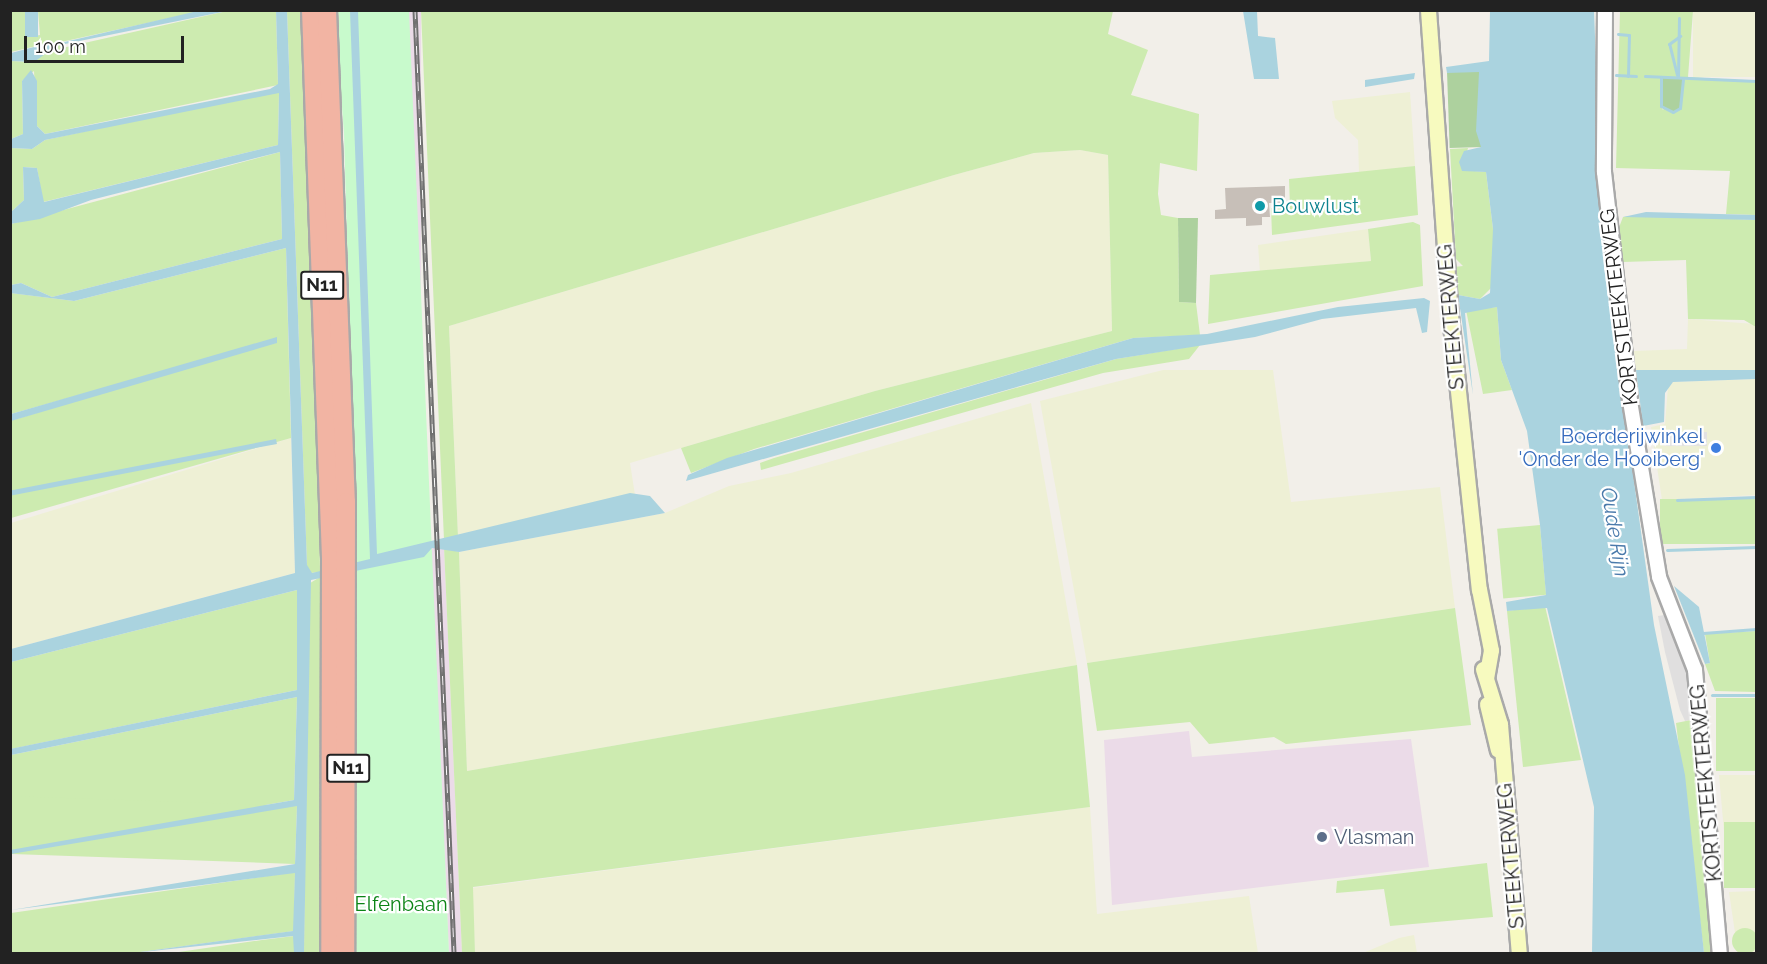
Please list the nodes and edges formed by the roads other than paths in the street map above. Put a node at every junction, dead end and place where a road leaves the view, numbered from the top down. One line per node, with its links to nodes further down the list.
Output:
1 (311, 10): 5 (highway, N11)
2 (327, 10): 5 (highway, N11)
3 (1428, 10): 9 (main road, STEEKTERWEG)
4 (1605, 10): 10 (street, KORTSTEEKTERWEG)
5 (339, 557): 6 (highway, N11)
6 (339, 585): 7 (highway, N11); 8 (highway, N11)
7 (330, 954)
8 (345, 954)
9 (1519, 954)
10 (1720, 954)

